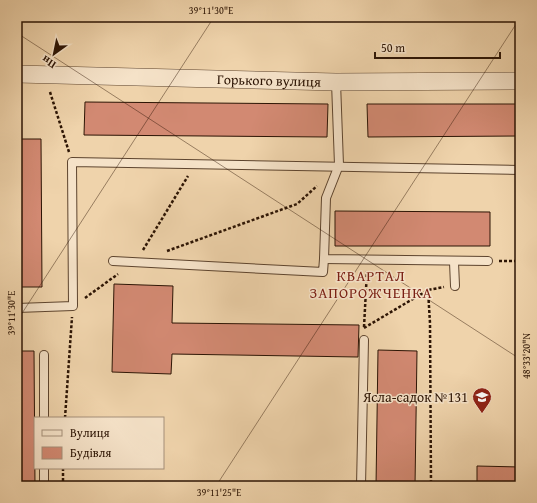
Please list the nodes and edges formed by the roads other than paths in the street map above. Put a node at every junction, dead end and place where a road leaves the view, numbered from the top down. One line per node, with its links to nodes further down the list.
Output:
1 (17, 74): 3 (street, Горького вулиця)
2 (520, 81): 3 (street, Горького вулиця)
3 (336, 82): 4 (lane)
4 (339, 165): 5 (lane); 6 (lane); 11 (lane)
5 (520, 170)
6 (324, 259): 7 (lane); 9 (lane)
7 (113, 261)
8 (488, 261): 9 (lane)
9 (454, 262): 10 (lane)
10 (455, 286)
11 (17, 308)
12 (364, 340): 17 (lane)
13 (44, 355): 14 (lane)
14 (44, 417)
15 (44, 469): 16 (lane)
16 (44, 486)
17 (361, 486)

